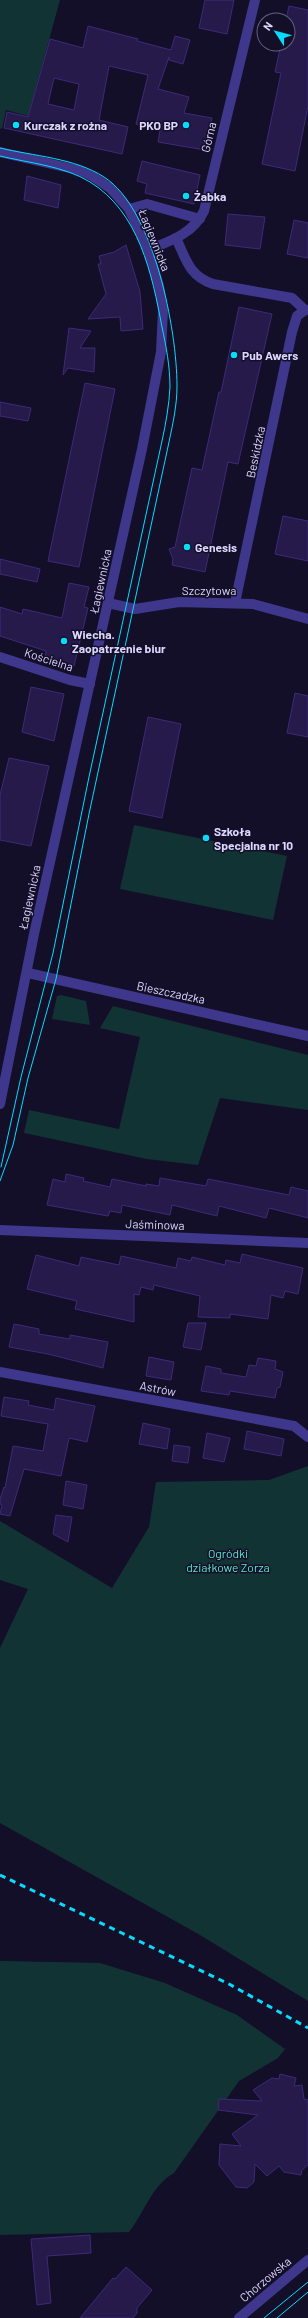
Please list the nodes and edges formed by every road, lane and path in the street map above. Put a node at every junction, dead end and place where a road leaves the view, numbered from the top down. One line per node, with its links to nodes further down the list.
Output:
1 (255, 0): 4 (street, Górna)
2 (0, 152): 3 (street, Łagiewnicka)
3 (129, 209): 4 (street); 6 (street, Łagiewnicka)
4 (200, 219): 5 (street, Górna)
5 (176, 238): 6 (street, Górna); 7 (street, Beskidzka)
6 (148, 250): 8 (street, Łagiewnicka)
7 (307, 310): 9 (street, Beskidzka)
8 (108, 603): 9 (street, Szczytowa); 12 (street, Łagiewnicka)
9 (235, 603): 10 (street, Szczytowa)
10 (308, 619)
11 (0, 657): 12 (street, Kościelna)
12 (90, 684): 13 (street, Łagiewnicka)
13 (28, 973): 14 (street, Bieszczadzka); 15 (street, Łagiewnicka)
14 (308, 1036)
15 (0, 1104)
16 (0, 1230): 17 (street, Jaśminowa)
17 (308, 1243)
18 (0, 1372): 19 (street, Astrów)
19 (308, 1437)
20 (308, 2260): 21 (street, Chorzowska)
21 (239, 2318)

